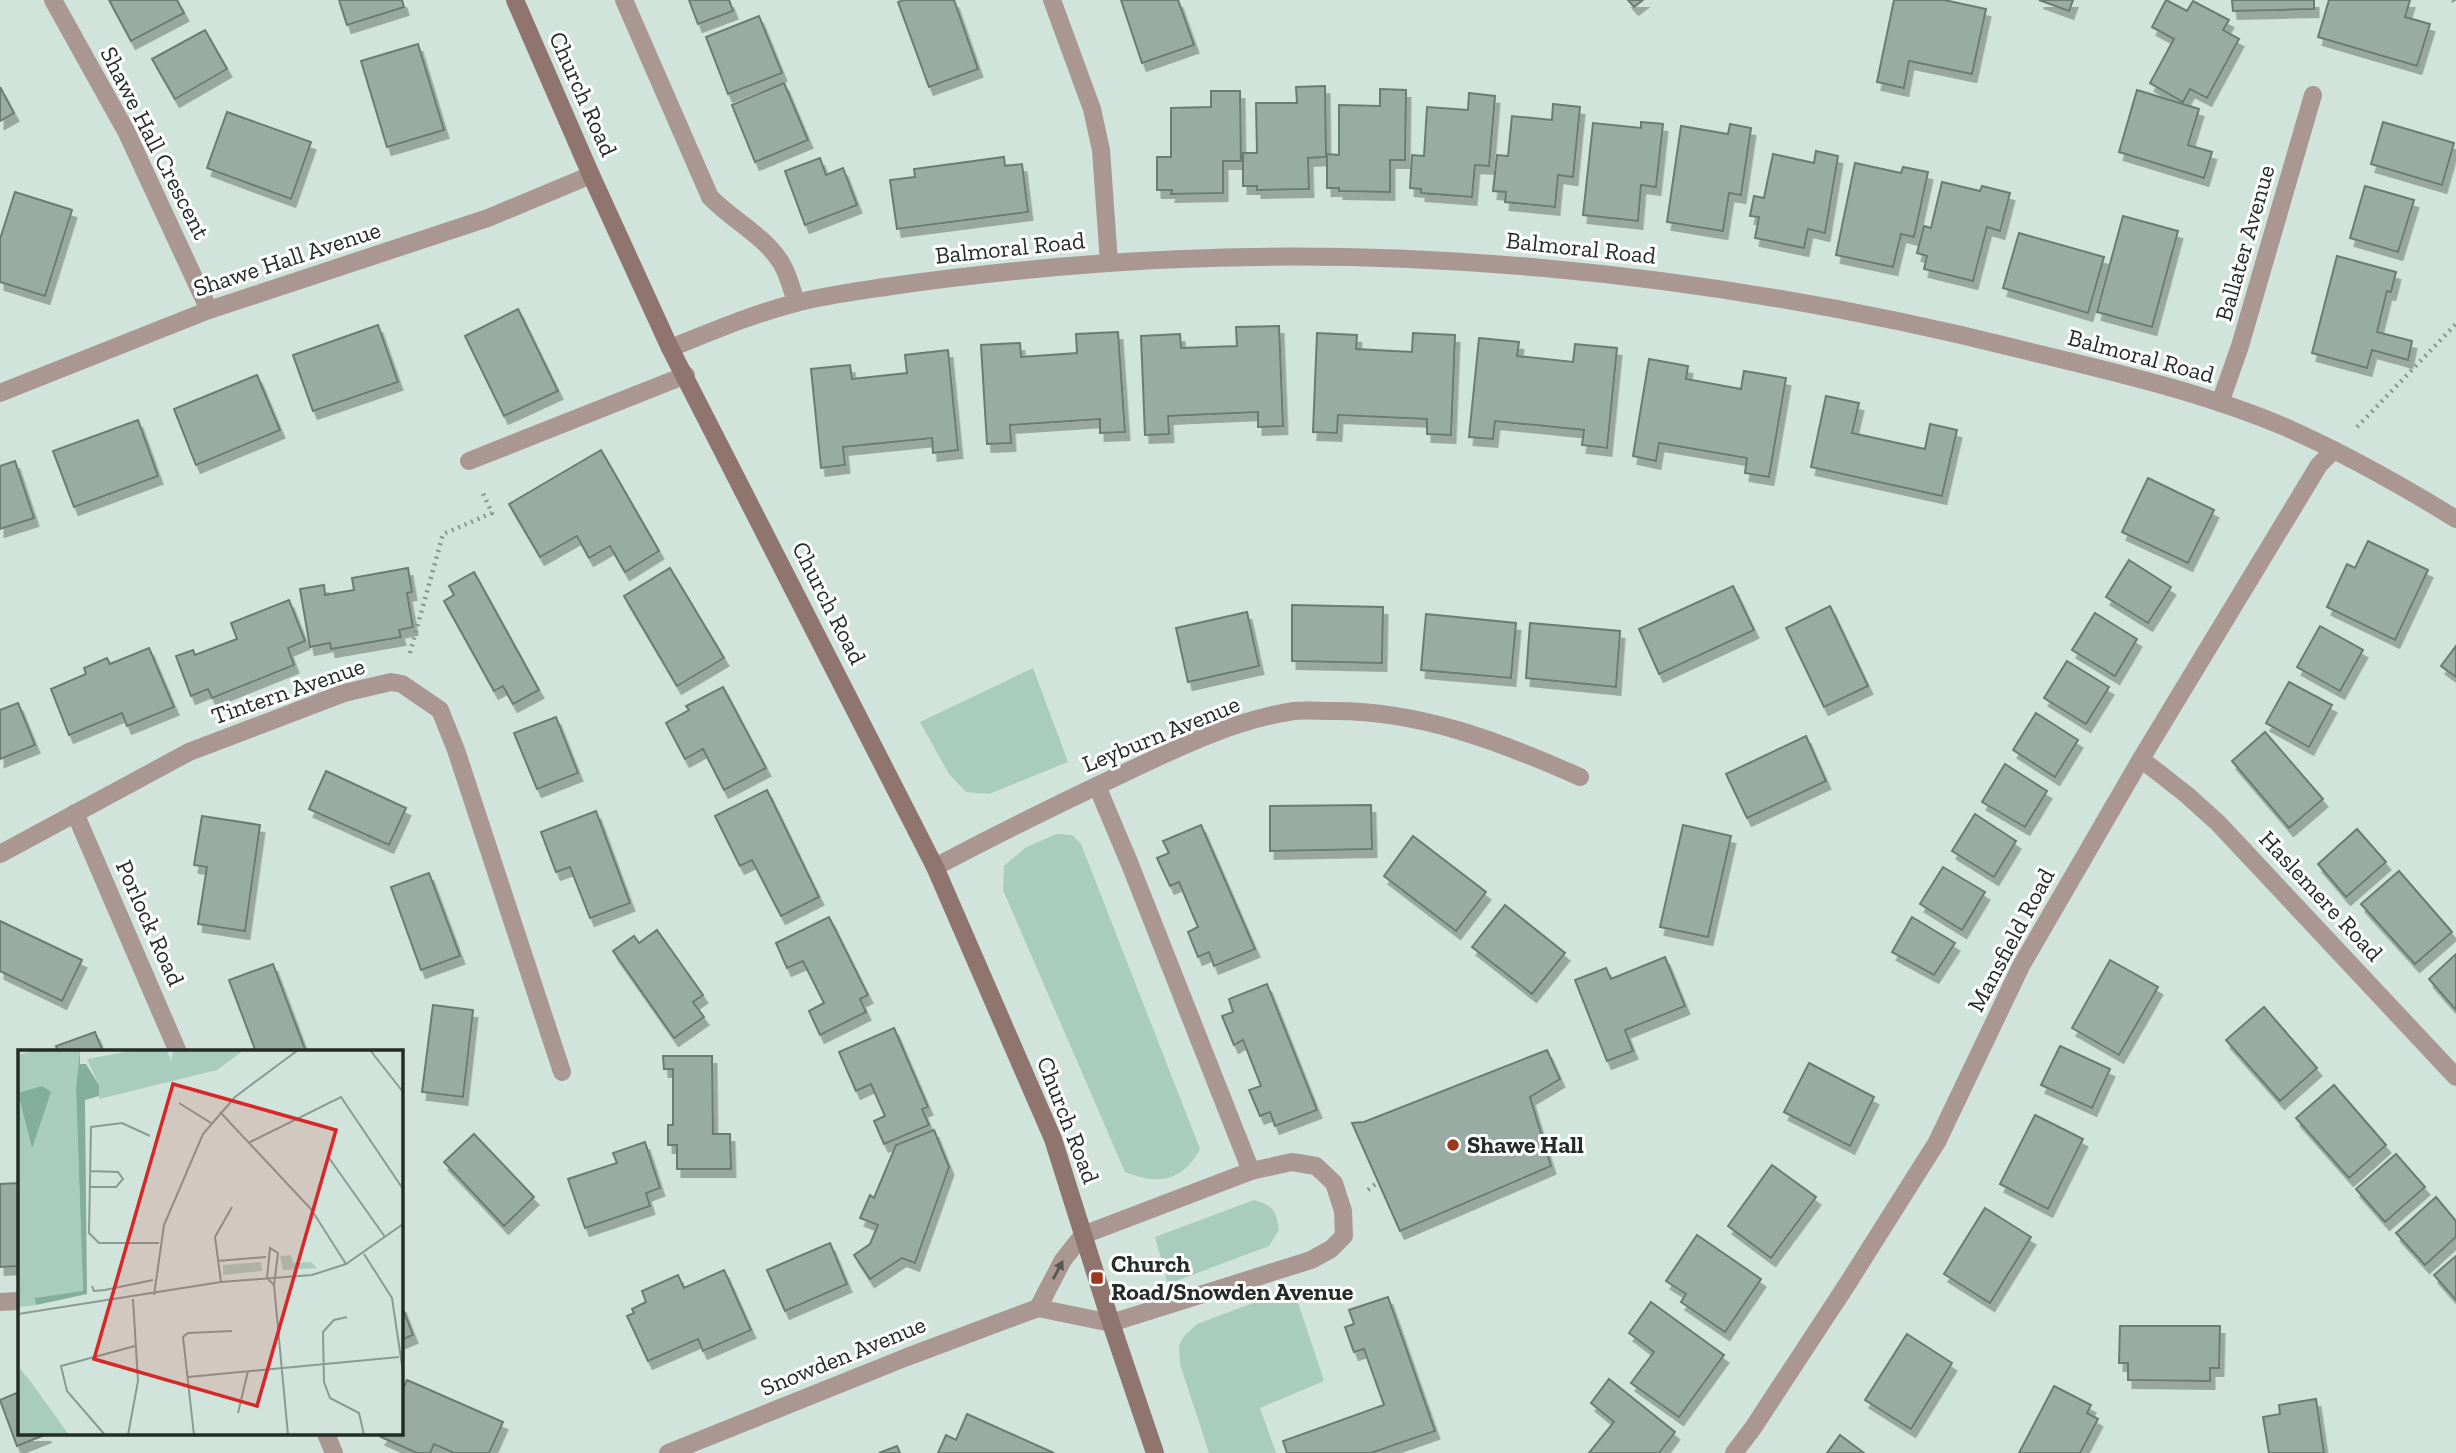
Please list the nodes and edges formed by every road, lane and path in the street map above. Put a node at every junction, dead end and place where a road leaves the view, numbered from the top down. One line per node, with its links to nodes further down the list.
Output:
1 (53, 0): 11 (street, Shawe Hall Crescent)
2 (515, 0): 8 (main road, Church Road)
3 (624, 0): 10 (street)
4 (1052, 0): 9 (street)
5 (2453, 0): 6 (path)
6 (2456, 5)
7 (2314, 95): 16 (street, Ballater Avenue)
8 (591, 175): 11 (street, Shawe Hall Avenue); 13 (main road, Church Road)
9 (1109, 262): 10 (street, Balmoral Road); 16 (street, Balmoral Road)
10 (796, 303): 13 (street, Balmoral Road)
11 (209, 310): 15 (street, Shawe Hall Avenue)
12 (2456, 324): 17 (path)
13 (670, 348): 14 (main road, Church Road)
14 (686, 375): 18 (street); 26 (main road, Church Road)
15 (0, 393)
16 (2220, 403): 17 (street, Balmoral Road)
17 (2334, 450): 19 (street, Balmoral Road); 21 (street, Mansfield Road)
18 (469, 461): 20 (path)
19 (2456, 519)
20 (402, 684): 24 (street, Tintern Avenue); 28 (street, Tintern Avenue)
21 (2141, 759): 29 (street, Haslemere Road); 40 (street, Mansfield Road)
22 (1580, 778): 23 (street, Leyburn Avenue)
23 (1097, 786): 26 (street, Leyburn Avenue); 30 (street)
24 (75, 813): 25 (street, Tintern Avenue); 27 (street, Porlock Road)
25 (0, 854)
26 (935, 867): 31 (main road, Church Road)
27 (177, 1050)
28 (562, 1072)
29 (2456, 1077)
30 (1251, 1171): 31 (street); 35 (street)
31 (1083, 1235): 34 (street, one-way to 31); 35 (main road, Church Road)
32 (18, 1301): 33 (street)
33 (0, 1302)
34 (1038, 1308): 35 (street); 38 (street, Snowden Avenue)
35 (1111, 1323): 39 (main road, Church Road)
36 (327, 1436): 37 (street)
37 (334, 1453)
38 (668, 1453)
39 (1155, 1453)
40 (1734, 1453)

